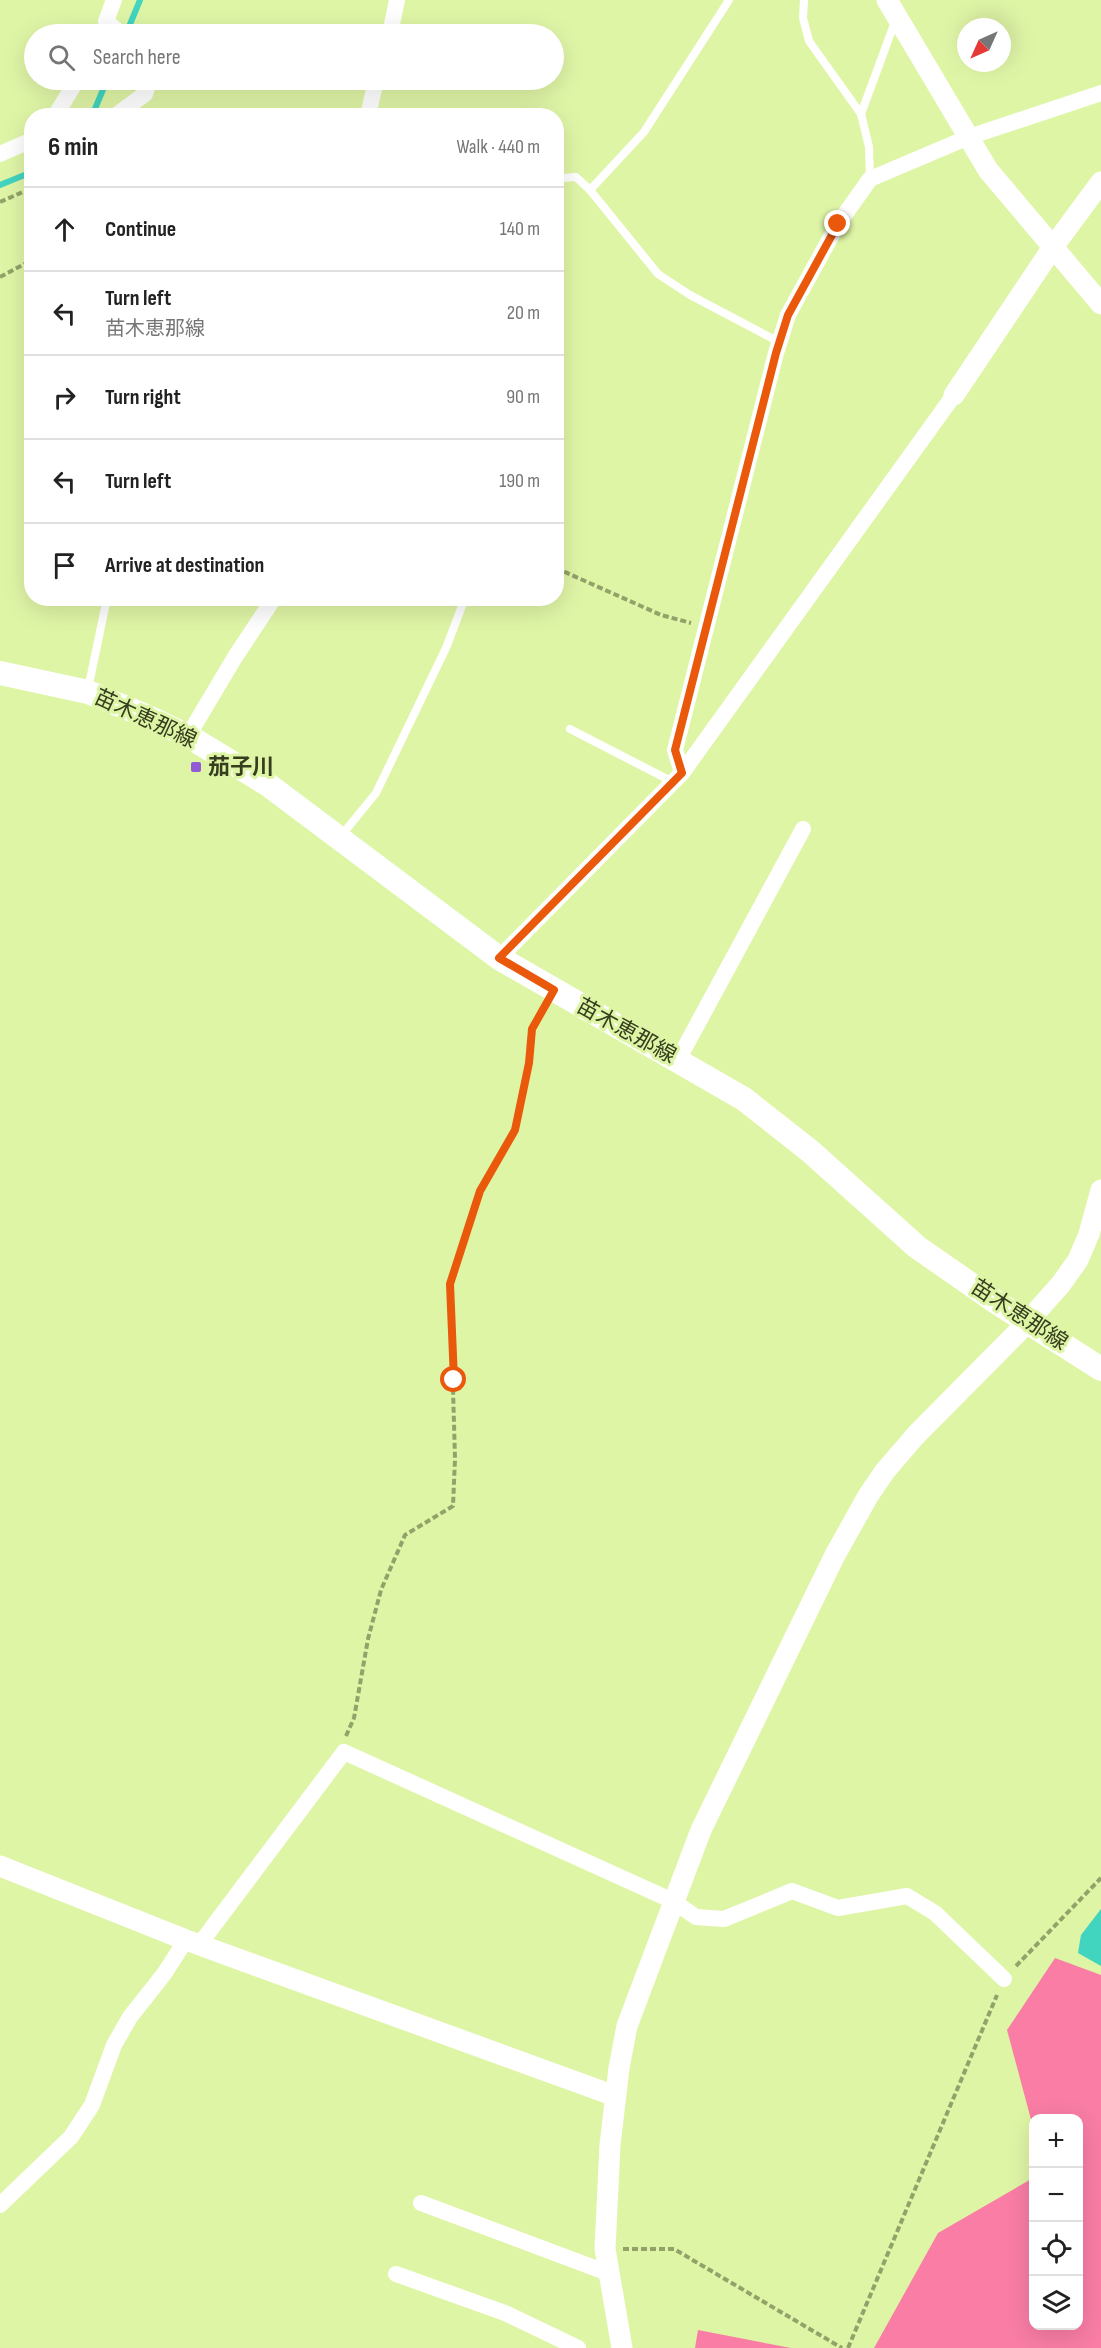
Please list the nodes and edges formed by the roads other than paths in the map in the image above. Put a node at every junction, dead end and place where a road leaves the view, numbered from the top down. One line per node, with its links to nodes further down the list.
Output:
1 (114, 0): 6 (street)
2 (397, 0): 7 (street)
3 (729, 0): 22 (lane)
4 (804, 0): 15 (lane)
5 (894, 5): 15 (lane); 16 (street)
6 (110, 24)
7 (392, 24)
8 (71, 90): 12 (street)
9 (146, 90): 13 (street)
10 (374, 90): 14 (street)
11 (1101, 93): 16 (street)
12 (61, 108)
13 (126, 108)
14 (370, 108)
15 (861, 114): 20 (lane)
16 (969, 137): 20 (street); 23 (street)
17 (24, 144): 18 (street)
18 (0, 154)
19 (564, 178): 22 (lane)
20 (870, 179): 25 (street)
21 (1101, 182): 23 (street)
22 (590, 190): 25 (lane)
23 (1053, 247): 24 (street); 26 (street)
24 (1101, 304)
25 (779, 342): 34 (street)
26 (954, 395): 34 (street)
27 (105, 606): 31 (lane)
28 (269, 606): 33 (street)
29 (462, 606): 36 (lane)
30 (1, 678): 31 (main road, 苗木恵那線)
31 (88, 692): 33 (main road, 苗木恵那線)
32 (570, 729): 34 (lane)
33 (188, 736): 36 (main road, 苗木恵那線)
34 (678, 778): 37 (street)
35 (802, 829): 38 (street)
36 (339, 838): 37 (main road, 苗木恵那線)
37 (499, 958): 38 (main road, 苗木恵那線)
38 (678, 1060): 40 (main road, 苗木恵那線)
39 (1101, 1190): 40 (street)
40 (1029, 1321): 41 (main road, 苗木恵那線); 43 (street)
41 (1101, 1370)
42 (0, 1866): 44 (street)
43 (673, 1901): 44 (street); 45 (street); 46 (street)
44 (193, 1942): 46 (street); 48 (street)
45 (1004, 1979)
46 (615, 2096): 49 (street)
47 (421, 2203): 49 (street)
48 (0, 2205)
49 (608, 2273): 52 (street)
50 (396, 2274): 51 (street)
51 (578, 2348)
52 (622, 2348)

